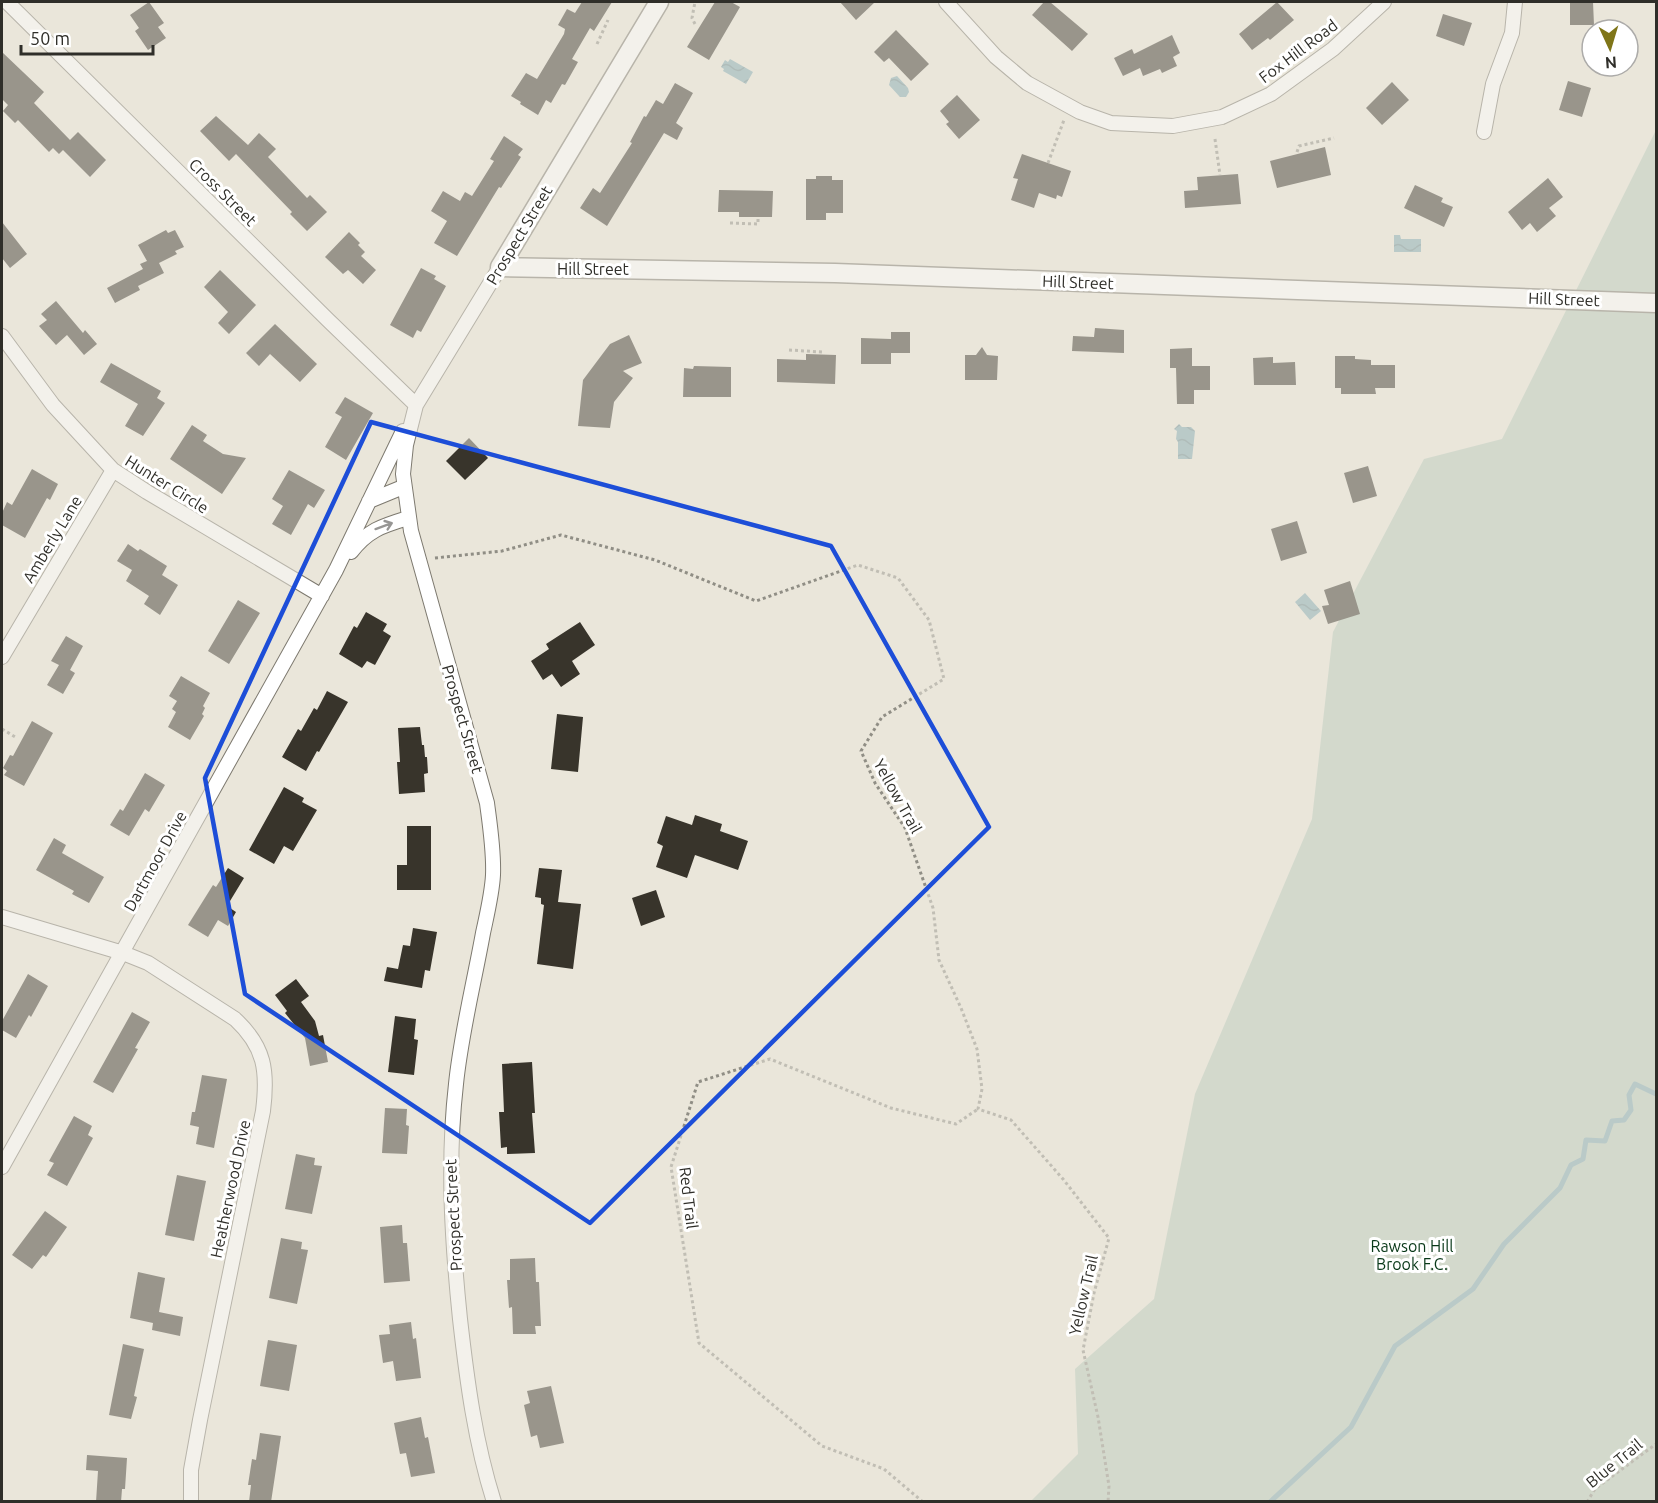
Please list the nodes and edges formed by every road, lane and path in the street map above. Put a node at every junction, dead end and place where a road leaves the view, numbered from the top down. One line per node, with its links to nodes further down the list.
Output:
1 (7, 2): 24 (street, Cross Street)
2 (658, 2): 19 (street, Prospect Street)
3 (695, 2): 8 (path)
4 (946, 2): 10 (street, Fox Hill Road)
5 (1384, 2): 10 (street, Fox Hill Road)
6 (1515, 2): 11 (street)
7 (608, 21): 9 (path)
8 (695, 24)
9 (597, 44)
10 (1069, 106): 15 (path)
11 (1484, 132)
12 (1334, 138): 14 (path)
13 (1215, 139): 16 (path)
14 (1297, 152)
15 (1048, 163)
16 (1220, 176)
17 (758, 217): 18 (path)
18 (730, 223)
19 (500, 267): 20 (street, Hill Street); 24 (street, Prospect Street)
20 (1656, 303)
21 (2, 336): 25 (street, Hunter Circle)
22 (789, 350): 23 (path)
23 (822, 355)
24 (416, 405): 26 (street, Prospect Street); 27 (street, Dartmoor Drive)
25 (113, 470): 31 (street, Hunter Circle); 32 (street, Amberly Lane)
26 (403, 487): 27 (street); 28 (street, Prospect Street)
27 (369, 501): 30 (street, Dartmoor Drive)
28 (408, 518): 29 (street, Prospect Street); 30 (street, Dartmoor Drive, one-way to 28)
29 (419, 560): 37 (path, Yellow Trail); 41 (street, Prospect Street)
30 (336, 570): 31 (street, Dartmoor Drive)
31 (322, 596): 36 (street, Dartmoor Drive)
32 (2, 657)
33 (2, 729): 34 (path)
34 (16, 738)
35 (2, 917): 36 (street)
36 (123, 953): 38 (street, Dartmoor Drive); 40 (street, Heatherwood Drive)
37 (978, 1108): 42 (path, Red Trail); 43 (path, Yellow Trail)
38 (2, 1167)
39 (1656, 1444): 44 (path, Blue Trail)
40 (191, 1502)
41 (494, 1502)
42 (923, 1502)
43 (1108, 1502)
44 (1587, 1502)

